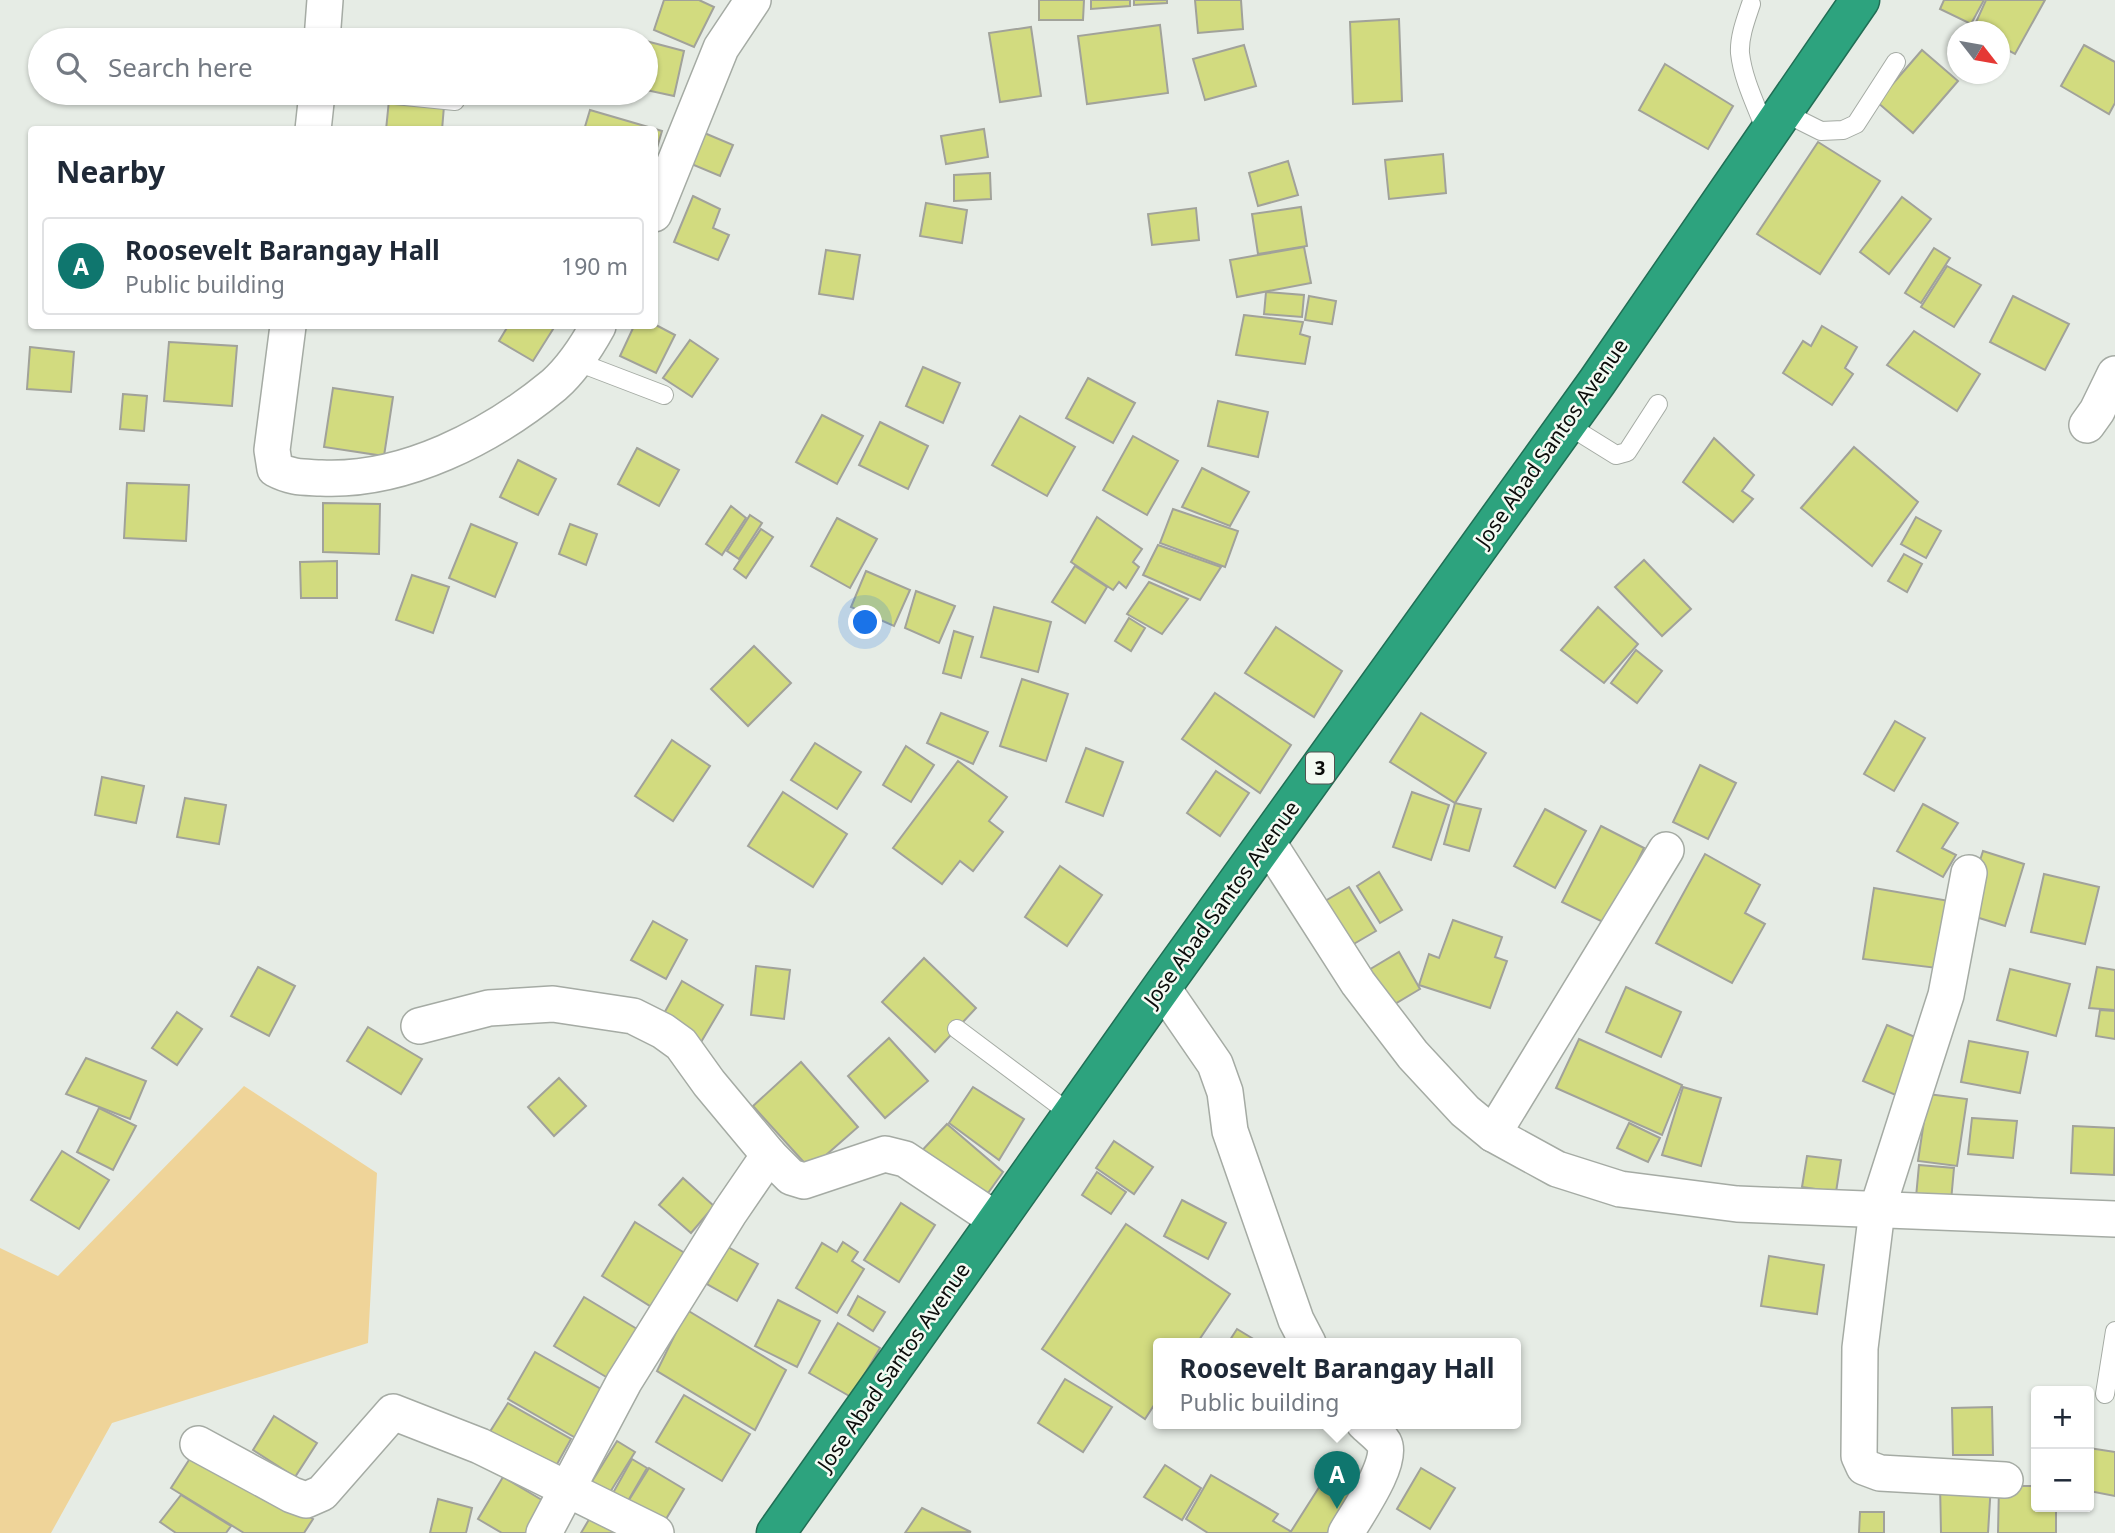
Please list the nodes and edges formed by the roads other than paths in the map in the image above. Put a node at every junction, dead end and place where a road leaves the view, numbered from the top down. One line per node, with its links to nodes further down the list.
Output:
1 (325, 0): 5 (street)
2 (753, 0): 10 (street)
3 (1860, 0): 8 (highway, Jose Abad Santos Avenue / 3)
4 (1751, 4): 8 (lane)
5 (323, 28)
6 (1896, 62): 8 (lane)
7 (316, 105): 9 (street)
8 (1775, 123): 17 (highway, Jose Abad Santos Avenue / 3)
9 (313, 126)
10 (658, 204)
11 (288, 329): 13 (street)
12 (596, 329): 13 (street)
13 (575, 361): 15 (lane)
14 (2115, 374): 18 (street)
15 (664, 396)
16 (1658, 404): 17 (lane)
17 (1566, 424): 19 (highway, Jose Abad Santos Avenue / 3)
18 (2087, 425)
19 (1267, 841): 22 (highway, Jose Abad Santos Avenue / 3); 26 (street)
20 (1666, 850): 26 (street)
21 (1969, 873): 28 (street)
22 (1162, 987): 25 (highway, Jose Abad Santos Avenue / 3); 32 (street)
23 (419, 1026): 27 (street)
24 (957, 1029): 25 (lane)
25 (1072, 1115): 30 (highway, Jose Abad Santos Avenue / 3)
26 (1493, 1133): 28 (street)
27 (769, 1155): 30 (street); 37 (street)
28 (1877, 1210): 29 (street); 36 (street)
29 (2115, 1219)
30 (998, 1221): 40 (highway, Jose Abad Santos Avenue / 3)
31 (2115, 1331): 33 (lane)
32 (1305, 1338)
33 (2105, 1394)
34 (1370, 1429): 41 (street)
35 (198, 1444): 37 (street)
36 (2005, 1480)
37 (567, 1487): 38 (street); 39 (street)
38 (544, 1532)
39 (656, 1533)
40 (776, 1533)
41 (1346, 1533)

